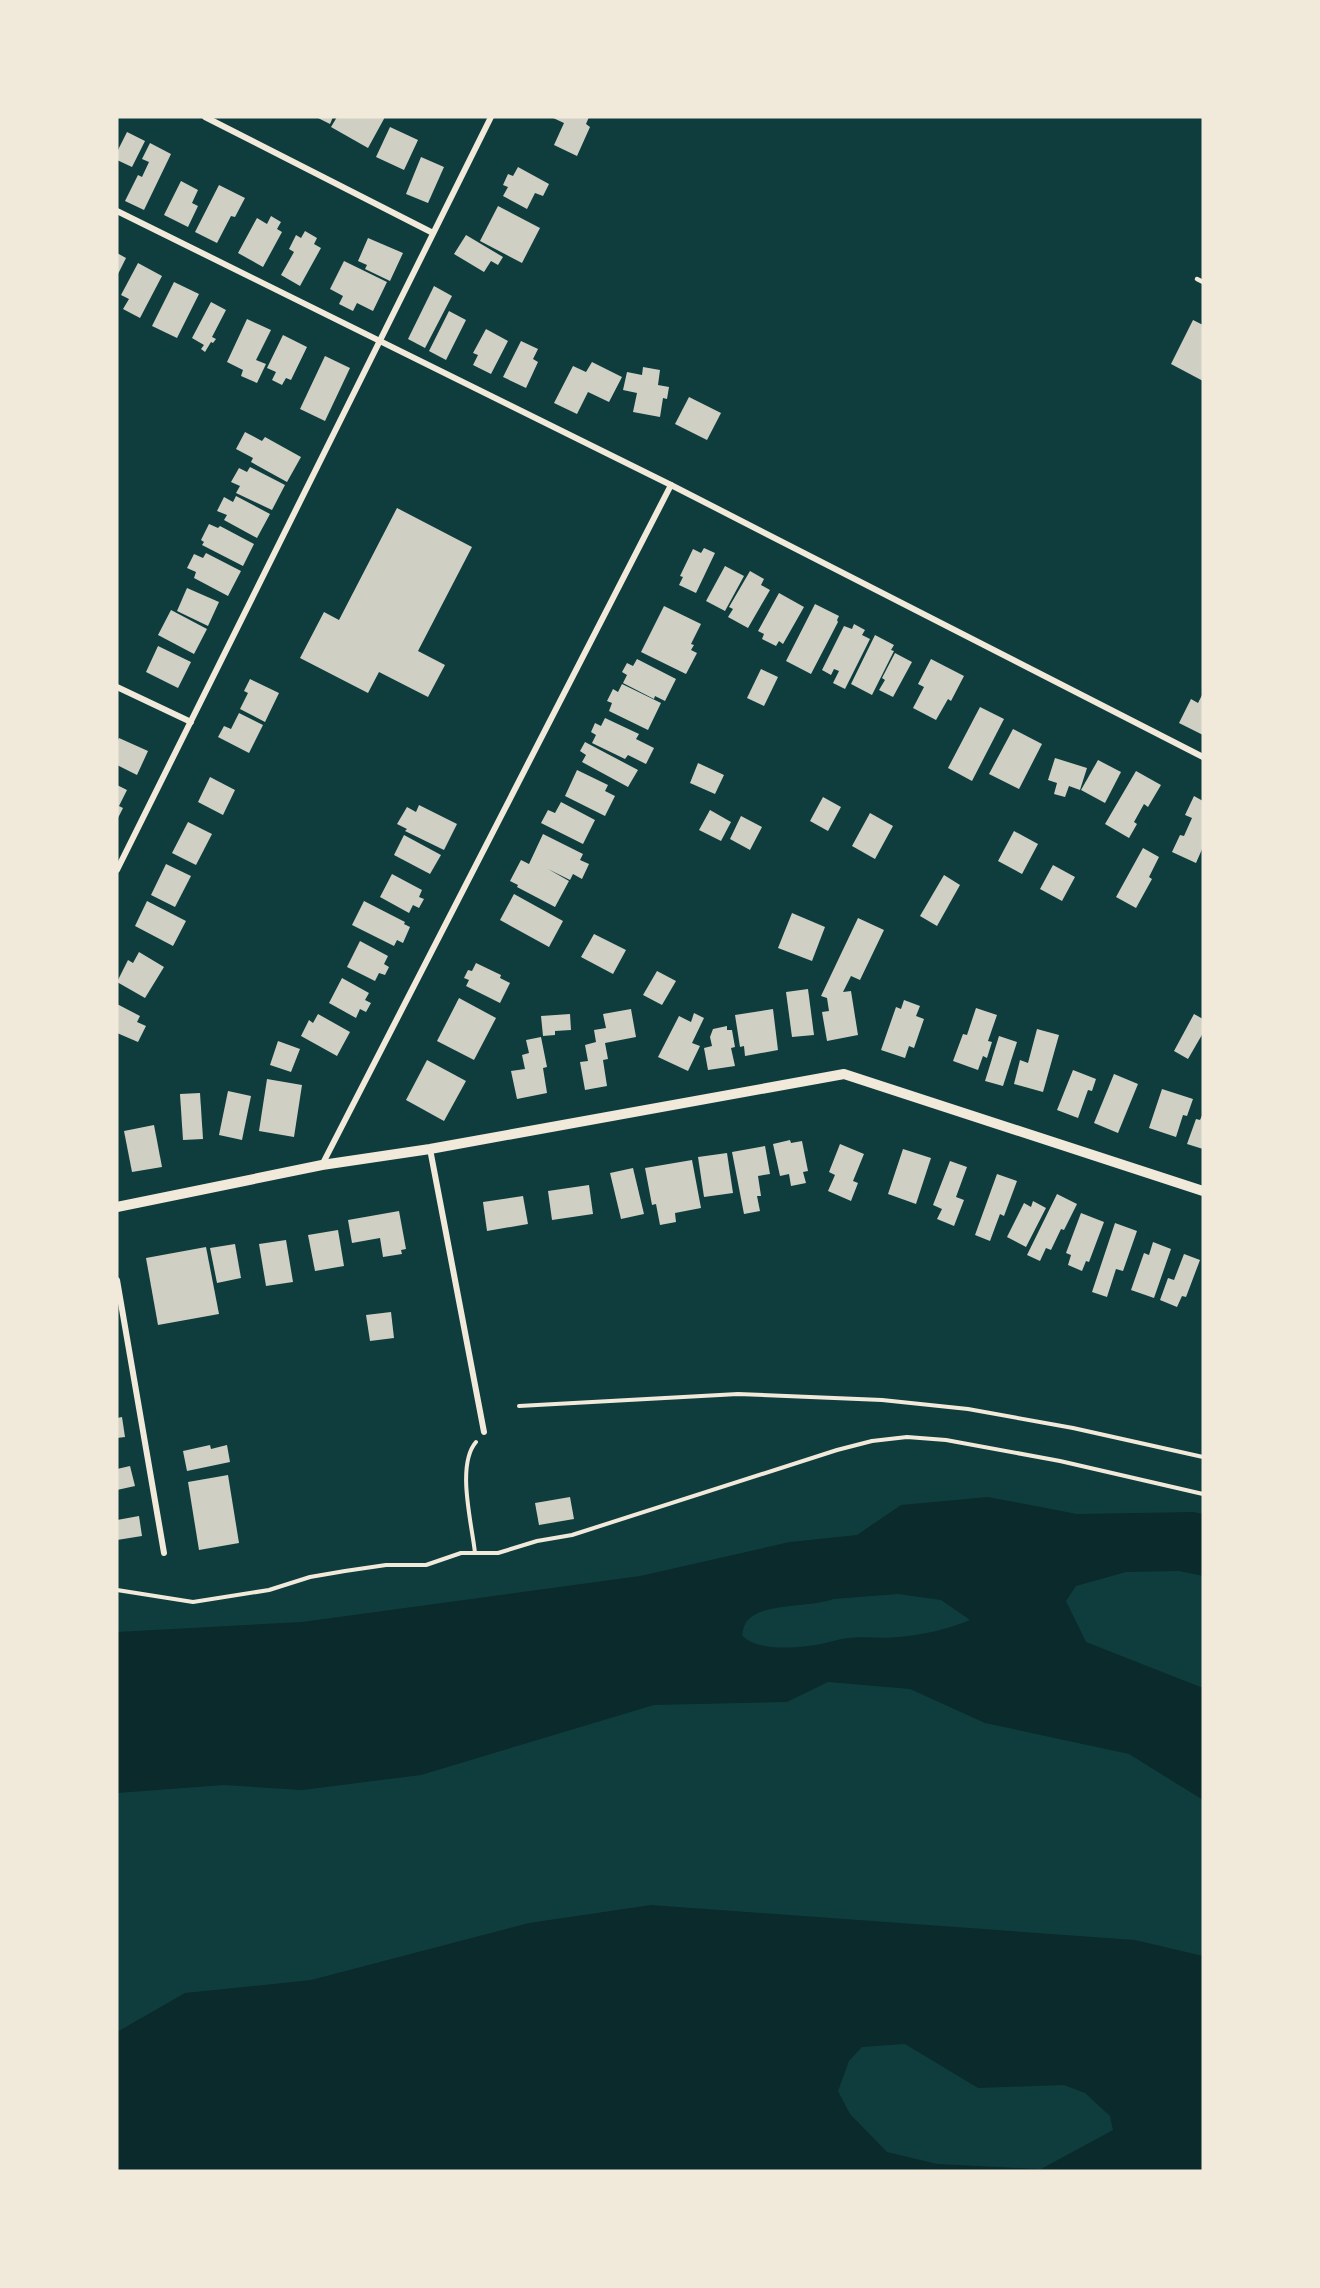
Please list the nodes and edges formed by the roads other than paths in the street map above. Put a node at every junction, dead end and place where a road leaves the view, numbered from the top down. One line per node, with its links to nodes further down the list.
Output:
1 (205, 117): 4 (street)
2 (490, 117): 4 (street)
3 (117, 211): 7 (street)
4 (433, 233): 7 (street)
5 (1197, 279): 6 (lane)
6 (1203, 282)
7 (379, 341): 8 (street); 10 (street)
8 (671, 485): 11 (street); 14 (street)
9 (117, 687): 10 (street)
10 (191, 722): 12 (street)
11 (1203, 757)
12 (117, 870)
13 (430, 1149): 14 (street); 15 (street); 18 (street)
14 (322, 1165): 16 (street)
15 (1203, 1191)
16 (117, 1207)
17 (117, 1280): 19 (street)
18 (484, 1432)
19 (164, 1553)

